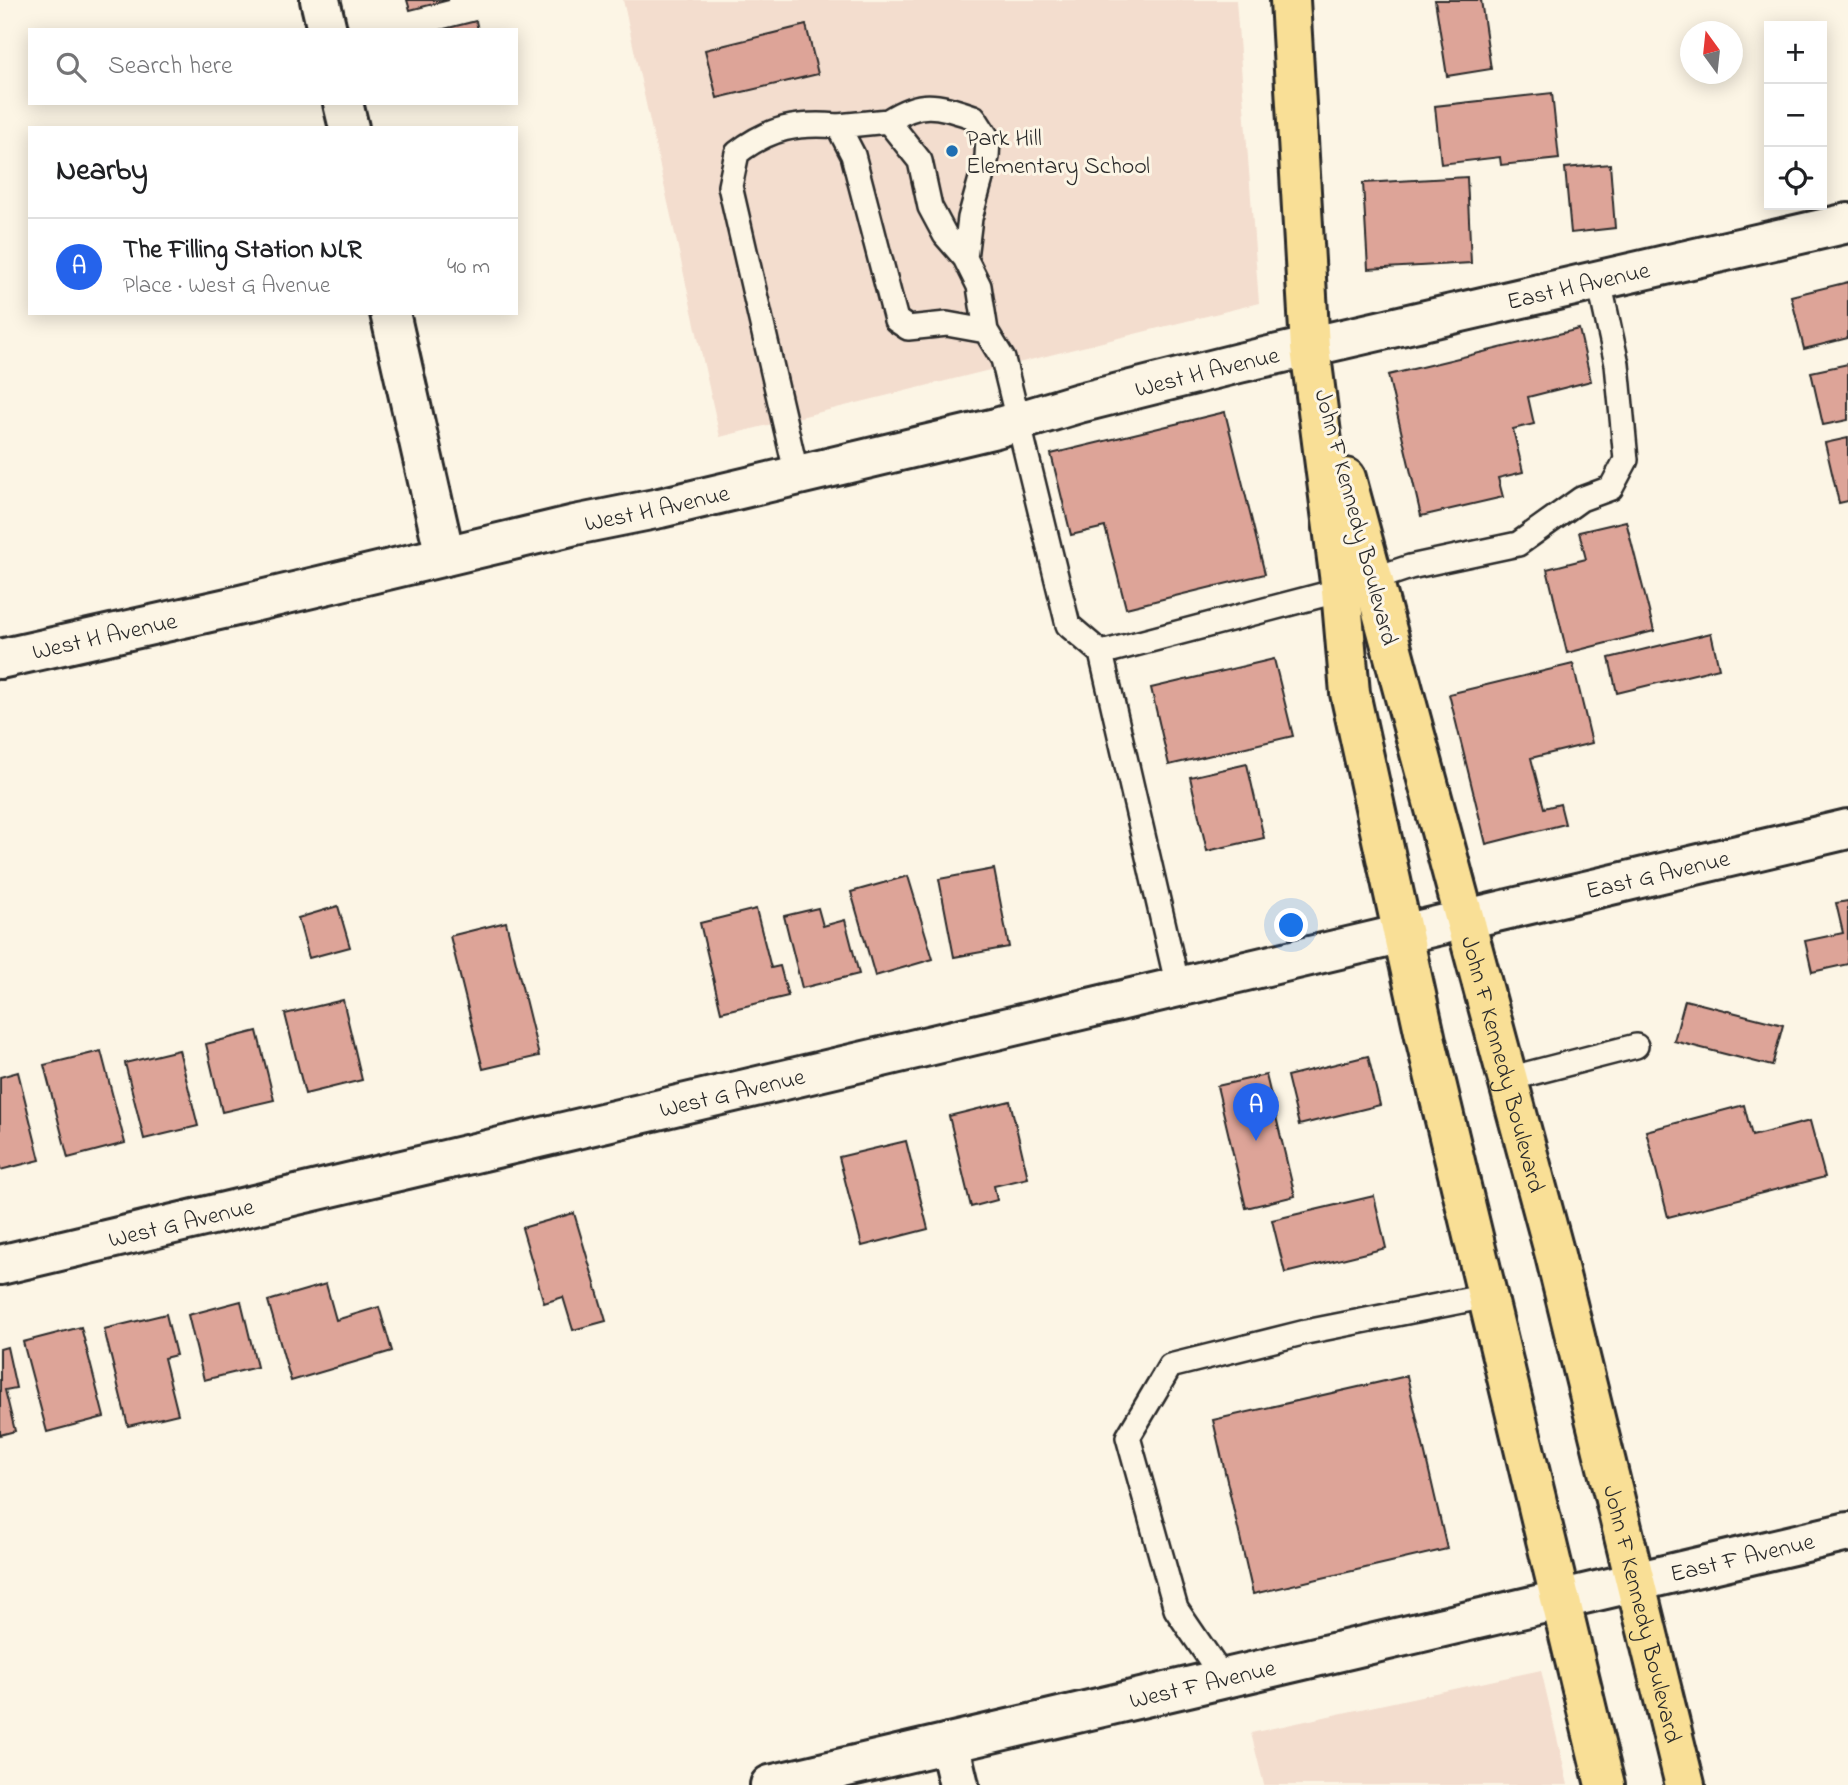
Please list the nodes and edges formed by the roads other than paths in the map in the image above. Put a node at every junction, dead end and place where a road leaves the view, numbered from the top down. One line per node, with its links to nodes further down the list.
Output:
1 (320, 0): 3 (street)
2 (1290, 0): 13 (main road, John F Kennedy Boulevard)
3 (327, 28)
4 (343, 105): 6 (street)
5 (888, 121): 7 (lane); 9 (lane); 9 (lane)
6 (349, 126)
7 (838, 126): 12 (lane); 15 (lane)
8 (1848, 223): 10 (street, East H Avenue)
9 (965, 258): 12 (lane)
10 (1598, 281): 13 (street, East H Avenue); 17 (lane)
11 (390, 315): 16 (street)
12 (986, 331): 14 (lane)
13 (1310, 348): 14 (street, West H Avenue); 17 (main road, John F Kennedy Boulevard)
14 (1017, 422): 15 (street, West H Avenue); 18 (lane)
15 (797, 475): 16 (street, West H Avenue)
16 (445, 556): 19 (street, West H Avenue)
17 (1357, 585): 18 (lane); 21 (main road, John F Kennedy Boulevard); 22 (main road, John F Kennedy Boulevard)
18 (1101, 653): 23 (lane)
19 (0, 659)
20 (1848, 829): 21 (street, East G Avenue)
21 (1465, 919): 22 (street, West G Avenue); 25 (main road, John F Kennedy Boulevard)
22 (1404, 935): 23 (street, West G Avenue); 27 (main road, John F Kennedy Boulevard)
23 (1178, 987): 26 (street, West G Avenue)
24 (1636, 1046): 25 (lane)
25 (1508, 1079): 29 (main road, John F Kennedy Boulevard)
26 (0, 1265)
27 (1487, 1296): 30 (main road, John F Kennedy Boulevard); 31 (lane)
28 (1848, 1532): 29 (street, East F Avenue)
29 (1635, 1582): 30 (street, West F Avenue); 36 (main road, John F Kennedy Boulevard)
30 (1560, 1600): 31 (street, West F Avenue); 35 (main road, John F Kennedy Boulevard)
31 (1223, 1678): 32 (street, West F Avenue)
32 (949, 1743): 33 (street, West F Avenue); 34 (street)
33 (770, 1785)
34 (959, 1785)
35 (1605, 1785)
36 (1685, 1785)

